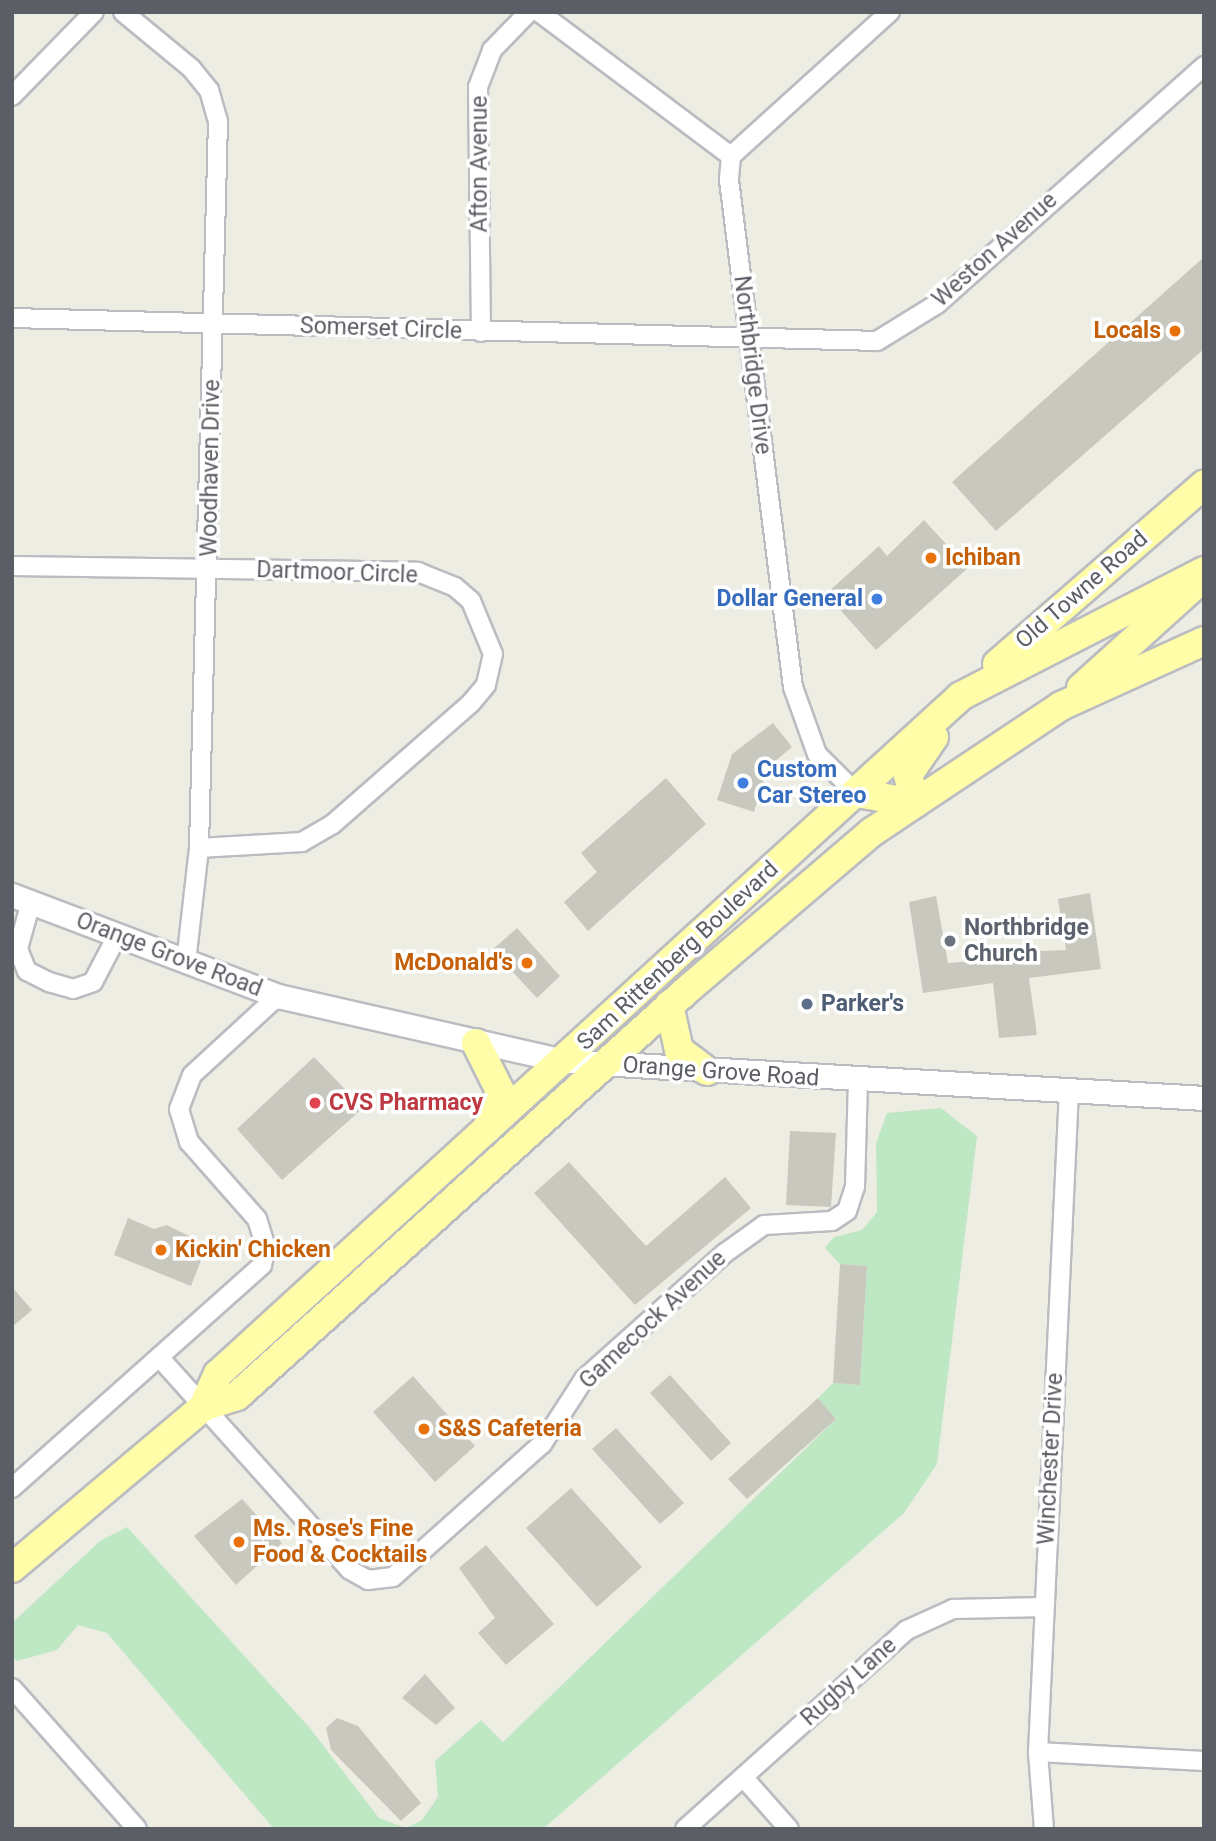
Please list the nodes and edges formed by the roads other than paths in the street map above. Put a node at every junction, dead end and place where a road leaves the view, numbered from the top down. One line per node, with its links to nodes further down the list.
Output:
1 (94, 12): 7 (street)
2 (123, 12): 10 (street, Woodhaven Drive)
3 (529, 12): 11 (street, Afton Avenue)
4 (539, 12): 8 (street)
5 (890, 12): 8 (street)
6 (1204, 66): 12 (street, Weston Avenue)
7 (12, 96)
8 (732, 156): 12 (street, Northbridge Drive)
9 (12, 318): 10 (street, Somerset Circle)
10 (214, 324): 11 (street, Somerset Circle); 15 (street, Woodhaven Drive)
11 (481, 332): 12 (street, Somerset Circle)
12 (749, 340): 21 (street, Northbridge Drive)
13 (1204, 485): 19 (main road, Old Towne Road)
14 (12, 566): 15 (street, Dartmoor Circle)
15 (208, 570): 23 (street, Woodhaven Drive); 23 (street, Dartmoor Circle)
16 (1204, 571): 19 (main road, Sam Rittenberg Boulevard)
17 (1204, 578): 20 (main road)
18 (1204, 641): 20 (main road, Sam Rittenberg Boulevard)
19 (961, 696): 21 (main road, Sam Rittenberg Boulevard); 22 (main road)
20 (1061, 706): 22 (main road, Sam Rittenberg Boulevard)
21 (856, 793): 22 (main road); 24 (main road); 31 (main road, Sam Rittenberg Boulevard)
22 (915, 803): 24 (main road, Sam Rittenberg Boulevard)
23 (199, 848): 27 (street, Woodhaven Drive)
24 (804, 887): 29 (main road, Sam Rittenberg Boulevard)
25 (22, 899): 26 (street, Orange Grove Road); 26 (street)
26 (117, 936): 27 (street, Orange Grove Road)
27 (186, 962): 28 (street, Orange Grove Road)
28 (278, 996): 30 (street, Orange Grove Road); 38 (street)
29 (669, 1006): 32 (main road, Sam Rittenberg Boulevard); 33 (main road)
30 (475, 1043): 31 (street, Orange Grove Road); 37 (main road)
31 (565, 1061): 32 (street, Orange Grove Road); 37 (main road, Sam Rittenberg Boulevard)
32 (606, 1064): 33 (street, Orange Grove Road); 39 (main road, Sam Rittenberg Boulevard)
33 (707, 1070): 34 (street, Orange Grove Road)
34 (858, 1081): 35 (street, Orange Grove Road); 39 (street, Gamecock Avenue)
35 (1069, 1090): 36 (street, Orange Grove Road); 42 (street, Winchester Drive)
36 (1204, 1098)
37 (481, 1138): 39 (main road, Sam Rittenberg Boulevard)
38 (159, 1357): 39 (street, Gamecock Avenue); 40 (street)
39 (203, 1407): 41 (main road, Sam Rittenberg Boulevard)
40 (12, 1488)
41 (12, 1568)
42 (1044, 1607): 44 (street, Winchester Drive); 46 (street, Rugby Lane)
43 (12, 1688): 47 (street)
44 (1038, 1752): 45 (street); 50 (street, Winchester Drive)
45 (1204, 1761)
46 (743, 1777): 48 (street, Rugby Lane); 49 (street)
47 (137, 1829)
48 (685, 1829)
49 (789, 1829)
50 (1044, 1829)

